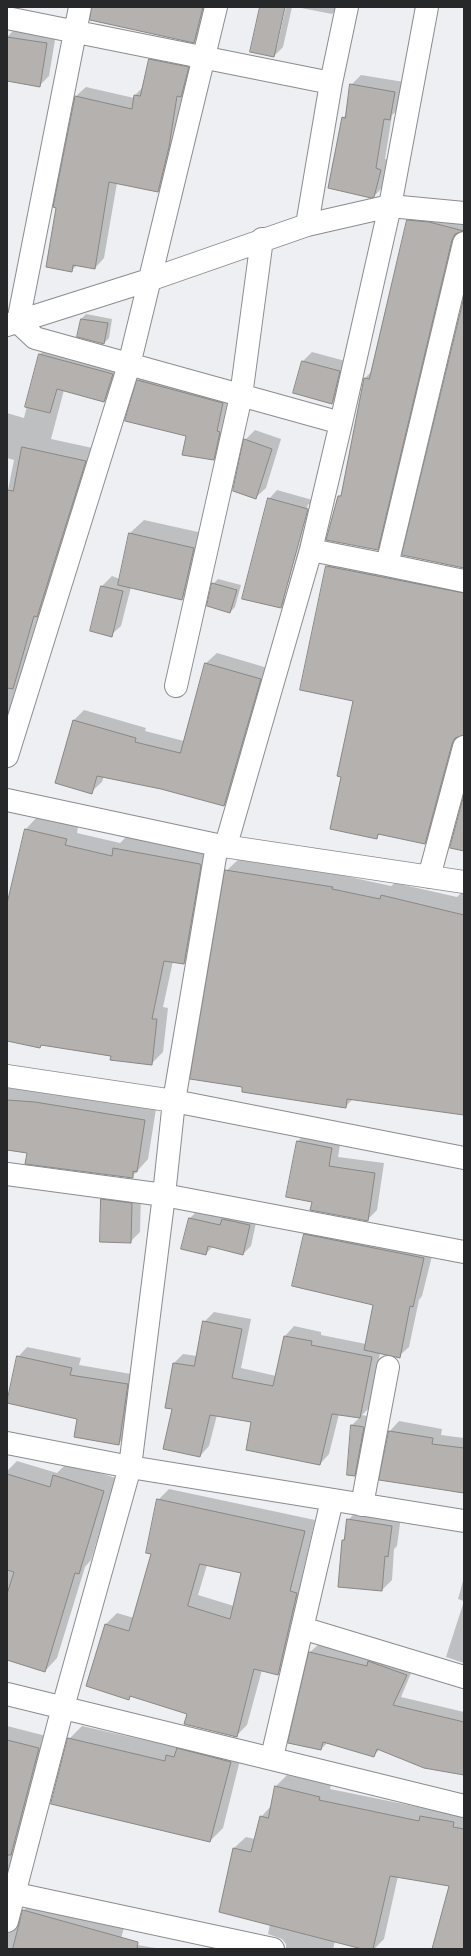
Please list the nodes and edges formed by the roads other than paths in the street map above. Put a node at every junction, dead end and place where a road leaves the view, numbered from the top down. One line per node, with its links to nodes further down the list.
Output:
1 (80, 7): 6 (street)
2 (216, 7): 7 (street)
3 (347, 7): 8 (street)
4 (427, 7): 9 (street)
5 (7, 18): 6 (street)
6 (75, 31): 7 (street); 15 (street)
7 (205, 58): 8 (street); 14 (street)
8 (331, 83): 11 (street)
9 (390, 206): 10 (street); 11 (street); 18 (street)
10 (464, 213)
11 (307, 224): 12 (street)
12 (262, 239): 14 (street); 17 (street)
13 (464, 243): 20 (street)
14 (149, 280): 15 (street); 16 (street)
15 (13, 324): 16 (street)
16 (128, 365): 17 (street); 24 (street)
17 (241, 396): 18 (street); 22 (street)
18 (341, 424): 19 (street)
19 (311, 550): 20 (street); 26 (street)
20 (387, 565): 21 (street)
21 (464, 581)
22 (176, 686)
23 (464, 747): 27 (street)
24 (7, 756)
25 (7, 800): 26 (street)
26 (222, 845): 27 (street); 30 (street)
27 (429, 877): 28 (street)
28 (464, 882)
29 (7, 1076): 30 (street)
30 (174, 1101): 31 (street); 33 (street)
31 (464, 1158)
32 (7, 1174): 33 (street)
33 (164, 1195): 34 (street); 37 (street)
34 (464, 1252)
35 (388, 1367): 39 (street)
36 (7, 1443): 37 (street)
37 (130, 1467): 38 (street); 44 (street)
38 (332, 1500): 39 (street); 41 (street)
39 (362, 1505): 40 (street)
40 (464, 1521)
41 (302, 1628): 42 (street); 45 (street)
42 (464, 1677)
43 (7, 1694): 44 (street)
44 (63, 1706): 45 (street); 47 (street)
45 (272, 1757): 46 (street)
46 (464, 1806)
47 (11, 1893): 48 (street); 49 (street)
48 (7, 1921)
49 (273, 1949)

